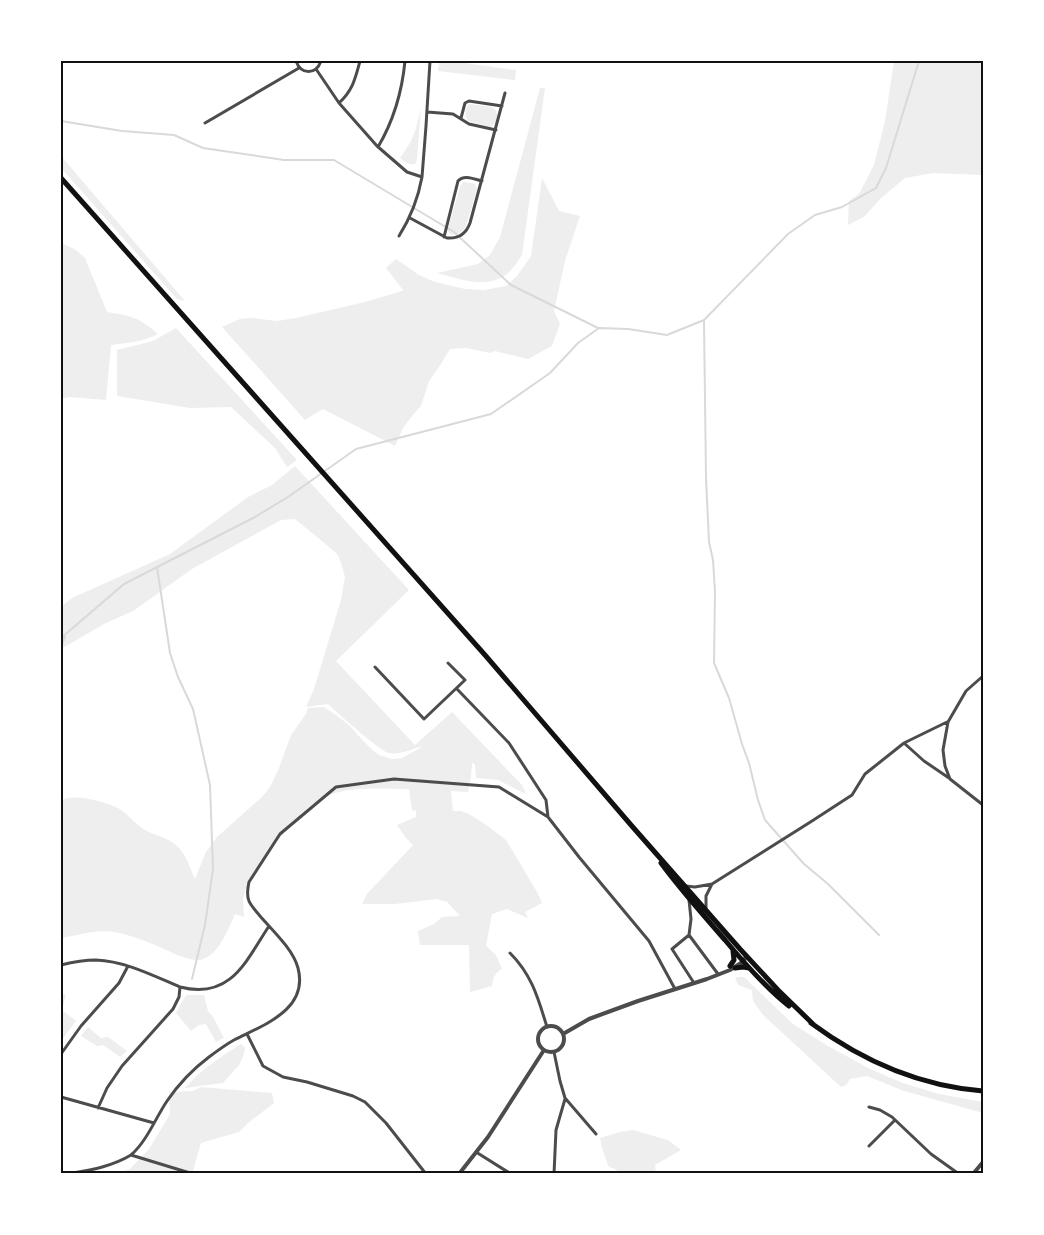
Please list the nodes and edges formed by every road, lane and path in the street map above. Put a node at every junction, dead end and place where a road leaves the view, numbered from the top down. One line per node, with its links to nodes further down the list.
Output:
1 (296, 61): 6 (street)
2 (321, 61): 7 (street)
3 (360, 61): 9 (street)
4 (405, 61): 15 (street)
5 (430, 61): 11 (street)
6 (299, 68): 7 (street); 13 (street)
7 (316, 69): 9 (street)
8 (505, 93): 10 (street)
9 (339, 103): 15 (street)
10 (502, 106): 12 (street); 14 (street)
11 (427, 112): 12 (street); 16 (street)
12 (461, 118): 14 (street)
13 (205, 123)
14 (496, 130): 18 (street)
15 (378, 147): 16 (street)
16 (422, 177): 19 (street)
17 (61, 178): 31 (highway)
18 (482, 181): 21 (street); 21 (street)
19 (410, 218): 20 (street); 21 (street)
20 (399, 236)
21 (444, 237)
22 (448, 663): 25 (street)
23 (375, 667): 25 (street)
24 (983, 676): 26 (street)
25 (457, 688): 30 (street)
26 (948, 722): 27 (street); 28 (street)
27 (904, 743): 28 (street); 32 (street)
28 (950, 778): 29 (street)
29 (983, 806)
30 (548, 817): 36 (street); 48 (street)
31 (631, 825): 33 (highway); 34 (highway)
32 (712, 884): 33 (street); 35 (street)
33 (684, 885): 35 (highway)
34 (689, 899): 37 (street); 38 (highway)
35 (706, 911): 40 (highway)
36 (269, 926): 47 (street); 51 (street)
37 (689, 936): 45 (street); 46 (street)
38 (732, 948): 40 (highway); 43 (highway)
39 (510, 953): 50 (street)
40 (743, 958): 43 (street); 44 (highway); 49 (highway)
41 (61, 964): 42 (street)
42 (128, 966): 47 (street); 55 (street)
43 (732, 967): 44 (highway); 45 (street)
44 (750, 969): 49 (highway)
45 (718, 974): 46 (street)
46 (694, 984): 48 (street)
47 (180, 987): 60 (street)
48 (675, 989): 52 (street)
49 (814, 1024): 56 (highway)
50 (547, 1027): 52 (street); 53 (street)
51 (247, 1033): 62 (street); 70 (street)
52 (563, 1034): 54 (street)
53 (544, 1050): 54 (street); 65 (street)
54 (554, 1052): 58 (street)
55 (61, 1054)
56 (983, 1091)
57 (61, 1097): 60 (street)
58 (565, 1098): 63 (street); 73 (street)
59 (869, 1107): 61 (street)
60 (98, 1108): 62 (street)
61 (895, 1120): 64 (street); 74 (street)
62 (154, 1123): 66 (street)
63 (596, 1134)
64 (869, 1146)
65 (476, 1152): 71 (street); 72 (street)
66 (131, 1154): 68 (street); 69 (street)
67 (983, 1162): 75 (street)
68 (190, 1173)
69 (67, 1174)
70 (426, 1174)
71 (459, 1174)
72 (512, 1174)
73 (554, 1174)
74 (958, 1174)
75 (973, 1174)

